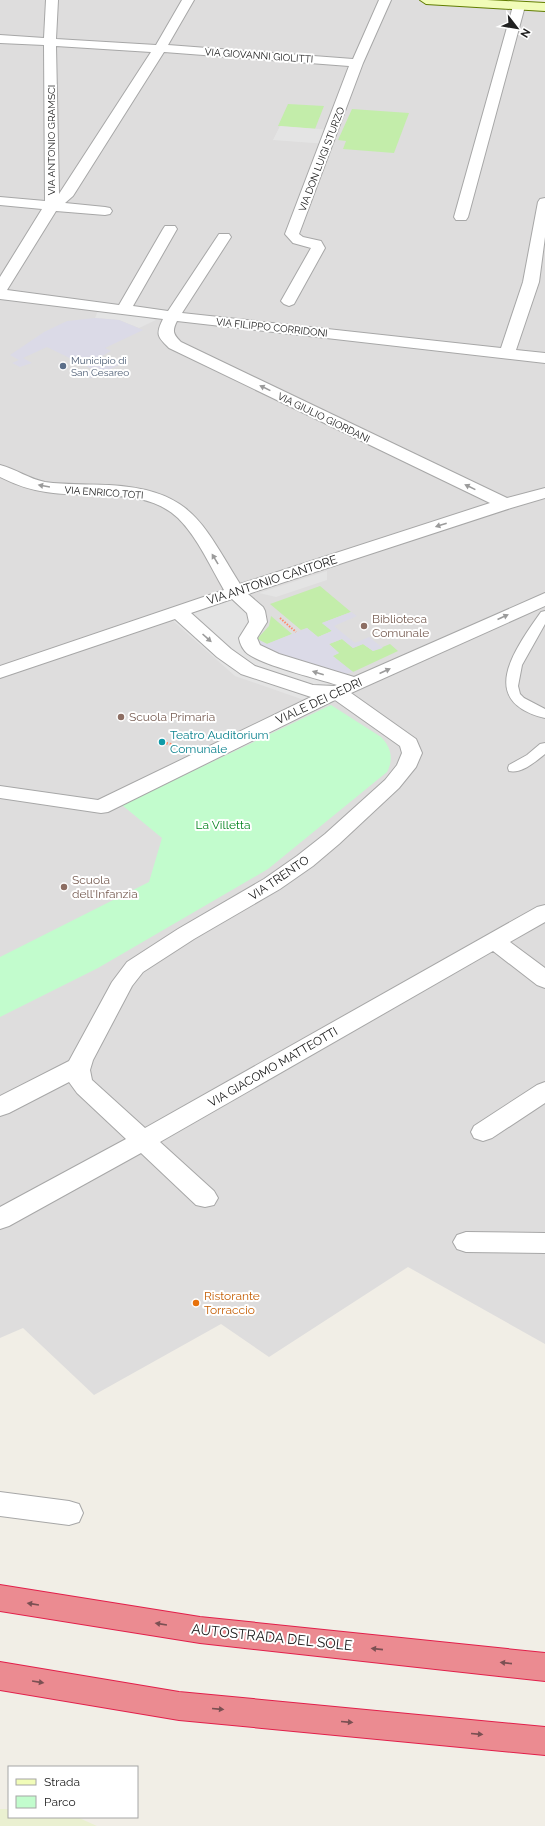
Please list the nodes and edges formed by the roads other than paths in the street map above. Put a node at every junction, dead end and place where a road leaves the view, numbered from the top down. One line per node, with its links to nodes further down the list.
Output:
1 (52, 0): 8 (street, VIA ANTONIO GRAMSCI)
2 (188, 0): 9 (street)
3 (385, 0): 10 (street, VIA DON LUIGI STURZO)
4 (426, 0): 5 (street)
5 (519, 6): 6 (street); 15 (street)
6 (545, 8)
7 (0, 39): 8 (street, VIA GIOVANNI GIOLITTI)
8 (50, 42): 9 (street, VIA GIOVANNI GIOLITTI); 13 (street, VIA ANTONIO GRAMSCI)
9 (160, 49): 10 (street, VIA GIOVANNI GIOLITTI); 13 (street)
10 (358, 63): 20 (street, VIA DON LUIGI STURZO)
11 (0, 201): 13 (street)
12 (545, 202): 23 (street)
13 (52, 205): 14 (street); 18 (street, VIA ANTONIO GRAMSCI)
14 (105, 211)
15 (461, 217)
16 (170, 229): 21 (street)
17 (224, 237): 22 (street)
18 (0, 289)
19 (0, 294): 21 (street, VIA FILIPPO CORRIDONI)
20 (289, 301)
21 (123, 310): 22 (street, VIA FILIPPO CORRIDONI)
22 (172, 316): 23 (street, VIA FILIPPO CORRIDONI); 27 (street, VIA GIULIO GIORDANI, one-way to 22)
23 (507, 352): 24 (street, VIA FILIPPO CORRIDONI)
24 (545, 358)
25 (0, 470): 28 (street, VIA ENRICO TOTI, one-way to 25)
26 (545, 492): 27 (street, VIA ANTONIO CANTORE)
27 (505, 504): 28 (street, VIA ANTONIO CANTORE, one-way to 28)
28 (235, 592): 30 (street, VIA ANTONIO CANTORE); 33 (street, VIA ENRICO TOTI, one-way to 28)
29 (545, 599): 33 (street, VIALE DEI CEDRI, one-way to 29)
30 (178, 612): 32 (street, VIA ANTONIO CANTORE); 33 (street, one-way to 33)
31 (545, 616): 34 (lane)
32 (0, 672)
33 (346, 688): 37 (street, VIALE DEI CEDRI); 41 (street, VIA TRENTO)
34 (545, 714)
35 (545, 747): 36 (lane)
36 (514, 768)
37 (0, 792)
38 (545, 912): 39 (street, VIA GIACOMO MATTEOTTI)
39 (494, 942): 40 (street); 45 (street, VIA GIACOMO MATTEOTTI)
40 (545, 980)
41 (79, 1066): 43 (street); 45 (street)
42 (545, 1091): 44 (street)
43 (0, 1107)
44 (483, 1132)
45 (143, 1141): 46 (street); 47 (street, VIA GIACOMO MATTEOTTI)
46 (205, 1198)
47 (0, 1219)
48 (466, 1242): 49 (street)
49 (545, 1243)
50 (0, 1504): 51 (street)
51 (69, 1513)
52 (0, 1598): 53 (highway, AUTOSTRADA DEL SOLE, one-way to 52)
53 (545, 1667)
54 (0, 1676): 55 (highway, one-way to 55)
55 (545, 1740)

